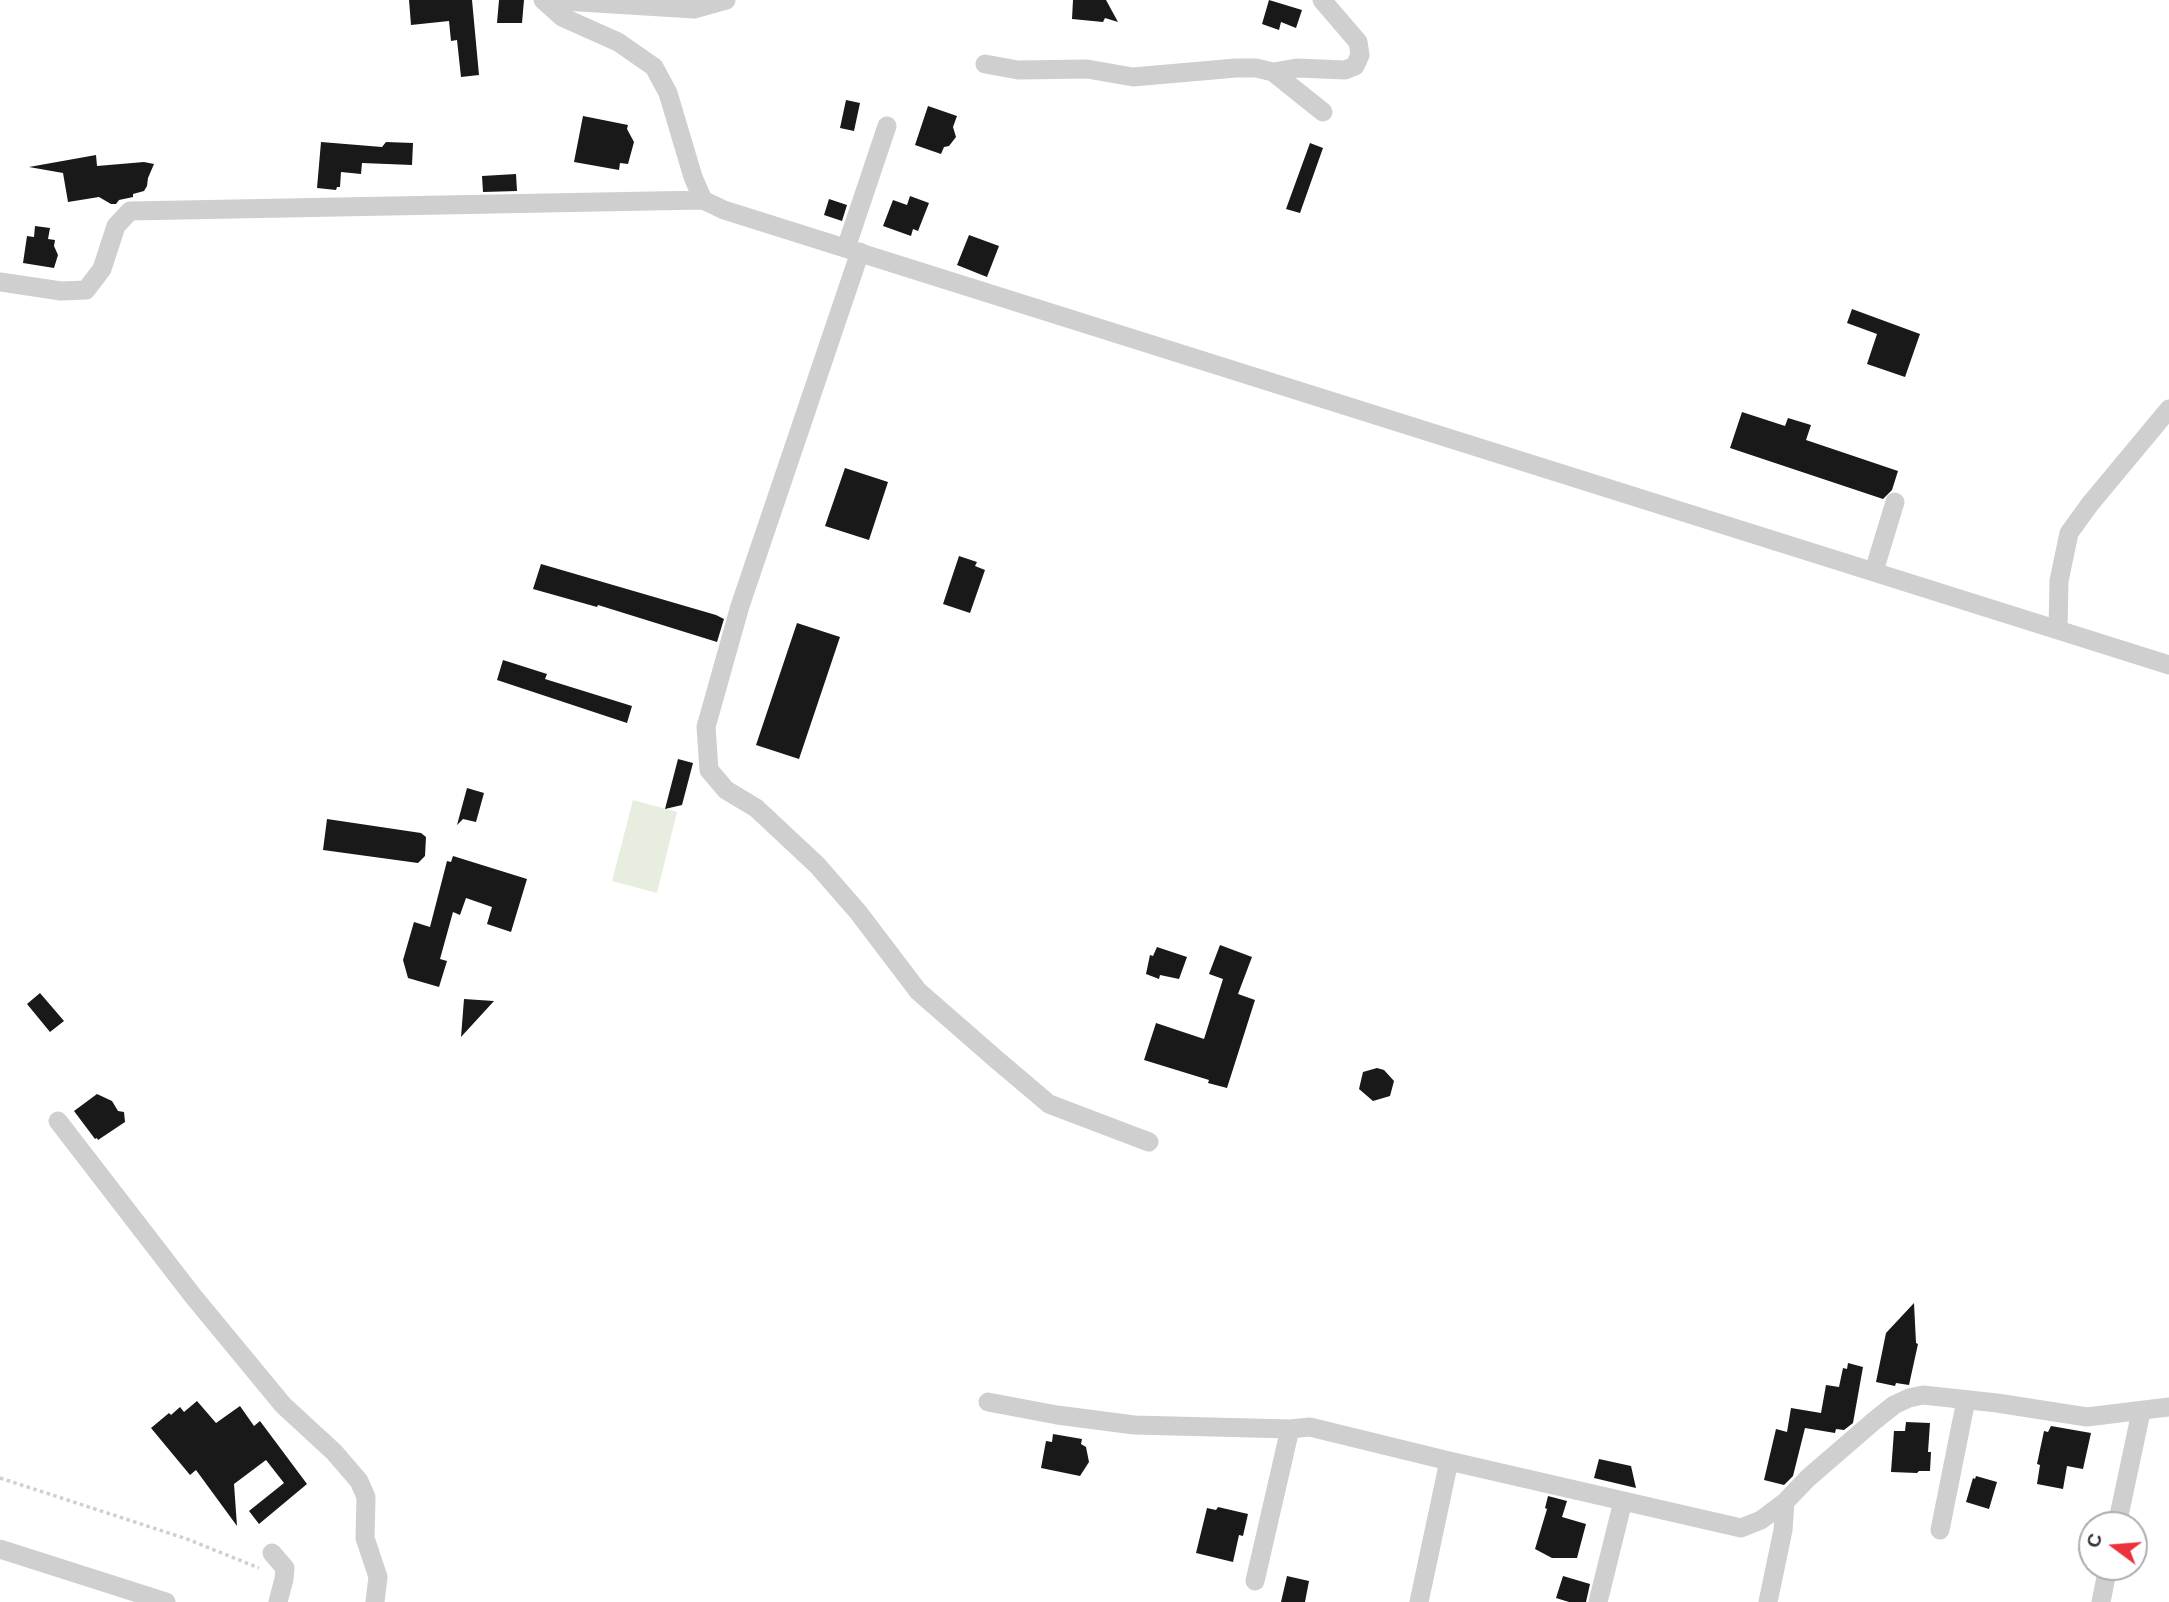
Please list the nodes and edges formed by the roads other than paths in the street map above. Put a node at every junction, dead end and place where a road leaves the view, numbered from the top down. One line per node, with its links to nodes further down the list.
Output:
1 (545, 0): 2 (street); 8 (street)
2 (726, 0)
3 (1322, 0): 5 (street)
4 (985, 64): 5 (street)
5 (1273, 72): 6 (street)
6 (1323, 112)
7 (887, 126): 9 (street)
8 (703, 200): 9 (street); 10 (street)
9 (853, 250): 13 (street); 17 (street)
10 (3, 284)
11 (2169, 409): 14 (street)
12 (1895, 502): 13 (street)
13 (1874, 571): 14 (street)
14 (2058, 629): 15 (street)
15 (2169, 665)
16 (58, 1121): 34 (street)
17 (1149, 1142)
18 (1966, 1400): 21 (street); 25 (street); 27 (street)
19 (988, 1402): 22 (street)
20 (2169, 1407): 21 (street)
21 (2141, 1412): 26 (street)
22 (1290, 1429): 23 (street); 30 (street)
23 (1449, 1461): 24 (street); 35 (street)
24 (1623, 1501): 25 (street); 36 (street)
25 (1785, 1502): 37 (street)
26 (2120, 1511)
27 (1940, 1530)
28 (0, 1549): 32 (street)
29 (272, 1553): 33 (street)
30 (1255, 1581)
31 (2105, 1581): 38 (street)
32 (166, 1602)
33 (278, 1602)
34 (376, 1602)
35 (1419, 1602)
36 (1598, 1602)
37 (1768, 1602)
38 (2101, 1602)

